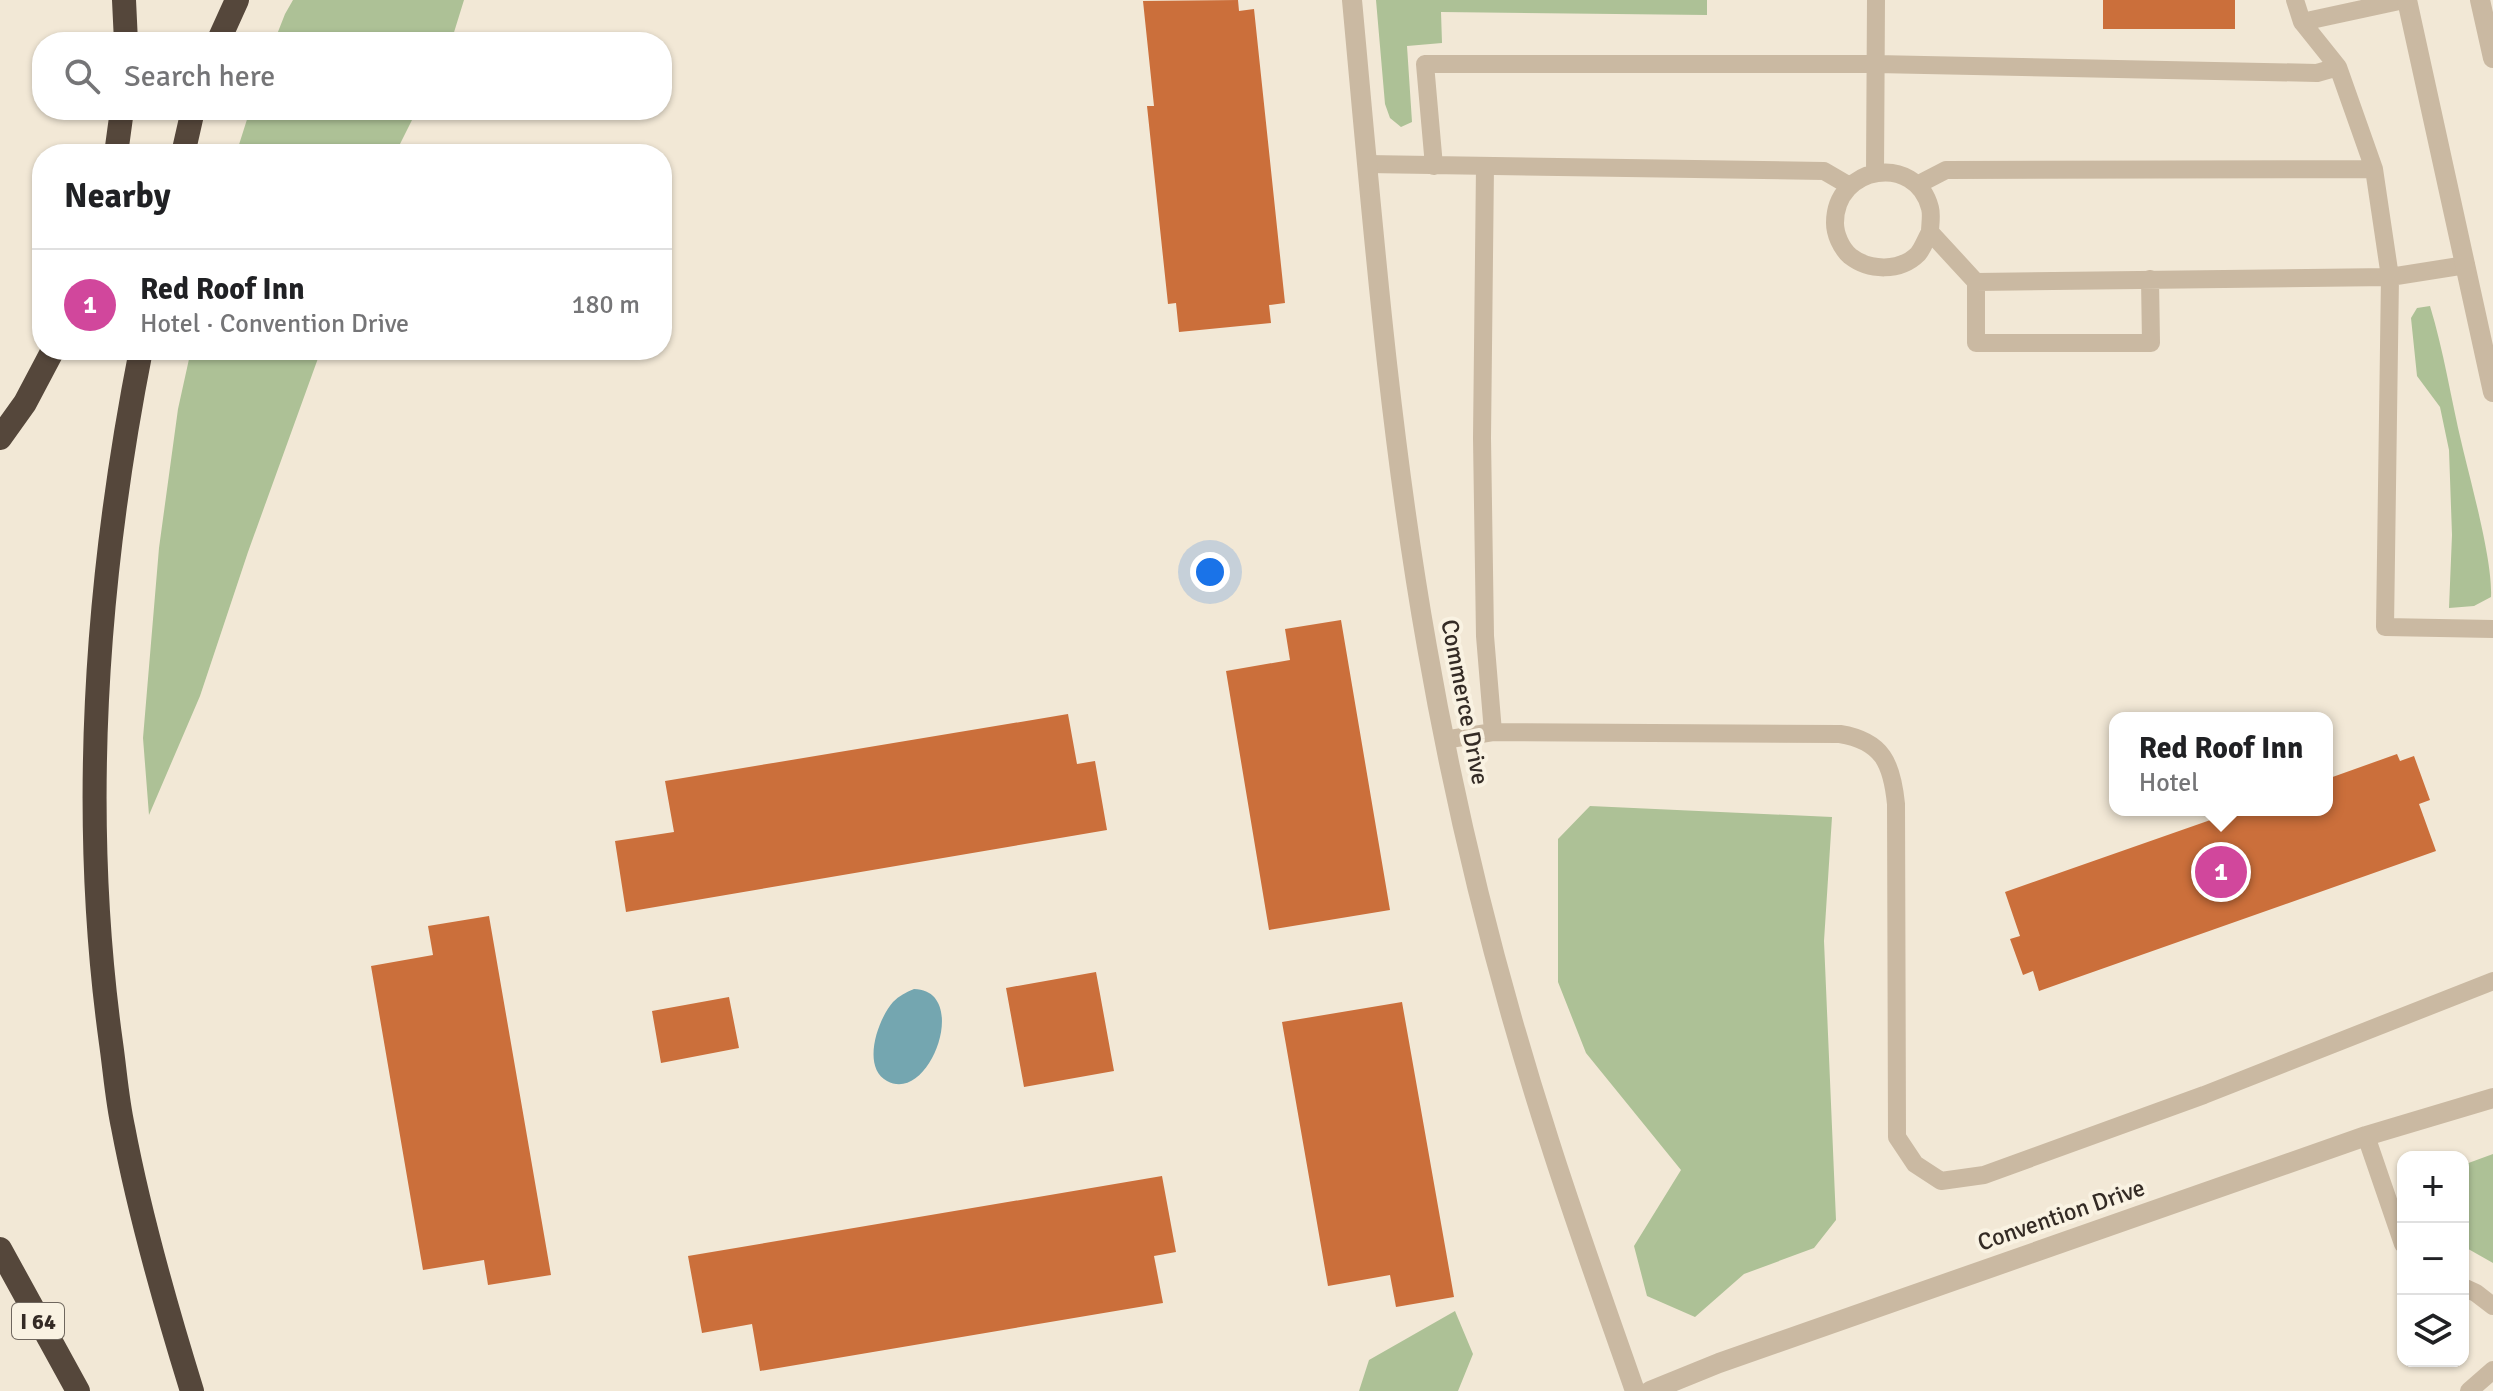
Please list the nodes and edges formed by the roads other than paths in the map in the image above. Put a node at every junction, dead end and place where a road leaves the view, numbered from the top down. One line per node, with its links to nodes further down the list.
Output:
1 (124, 0): 9 (highway)
2 (237, 0): 10 (highway)
3 (1352, 0): 18 (street, Commerce Drive)
4 (1876, 0): 12 (lane)
5 (2295, 0): 8 (lane)
6 (2406, 0): 8 (lane); 26 (street)
7 (2480, 0): 11 (street)
8 (2302, 22): 13 (lane)
9 (126, 32)
10 (223, 32)
11 (2493, 58)
12 (1876, 64): 13 (lane); 19 (lane); 22 (lane)
13 (2338, 67): 21 (lane)
14 (121, 120): 16 (highway)
15 (191, 120): 17 (highway)
16 (117, 144)
17 (185, 144)
18 (1367, 164): 19 (lane); 36 (street, Commerce Drive)
19 (1434, 166): 20 (lane)
20 (1485, 166): 23 (lane); 35 (lane)
21 (2374, 169): 24 (lane); 27 (lane)
22 (1875, 173): 23 (lane); 24 (lane)
23 (1848, 185): 25 (lane)
24 (1917, 185): 25 (lane)
25 (1930, 232): 29 (lane)
26 (2466, 265): 27 (lane); 32 (street)
27 (2390, 277): 28 (lane); 34 (lane)
28 (2150, 279): 29 (lane); 29 (lane)
29 (1976, 282)
30 (48, 360): 33 (highway)
31 (139, 360): 46 (highway)
32 (2493, 392)
33 (0, 438)
34 (2493, 629)
35 (1493, 732): 36 (lane); 37 (lane)
36 (1444, 740): 47 (street, Commerce Drive)
37 (2493, 981)
38 (2493, 1098): 39 (street, Convention Drive)
39 (2366, 1136): 40 (lane); 48 (street, Convention Drive)
40 (2397, 1226)
41 (0, 1249): 45 (highway, I 64)
42 (2469, 1291): 43 (lane)
43 (2493, 1306)
44 (2493, 1370): 49 (lane)
45 (78, 1391)
46 (192, 1391)
47 (1635, 1391)
48 (1650, 1391)
49 (2469, 1391)

